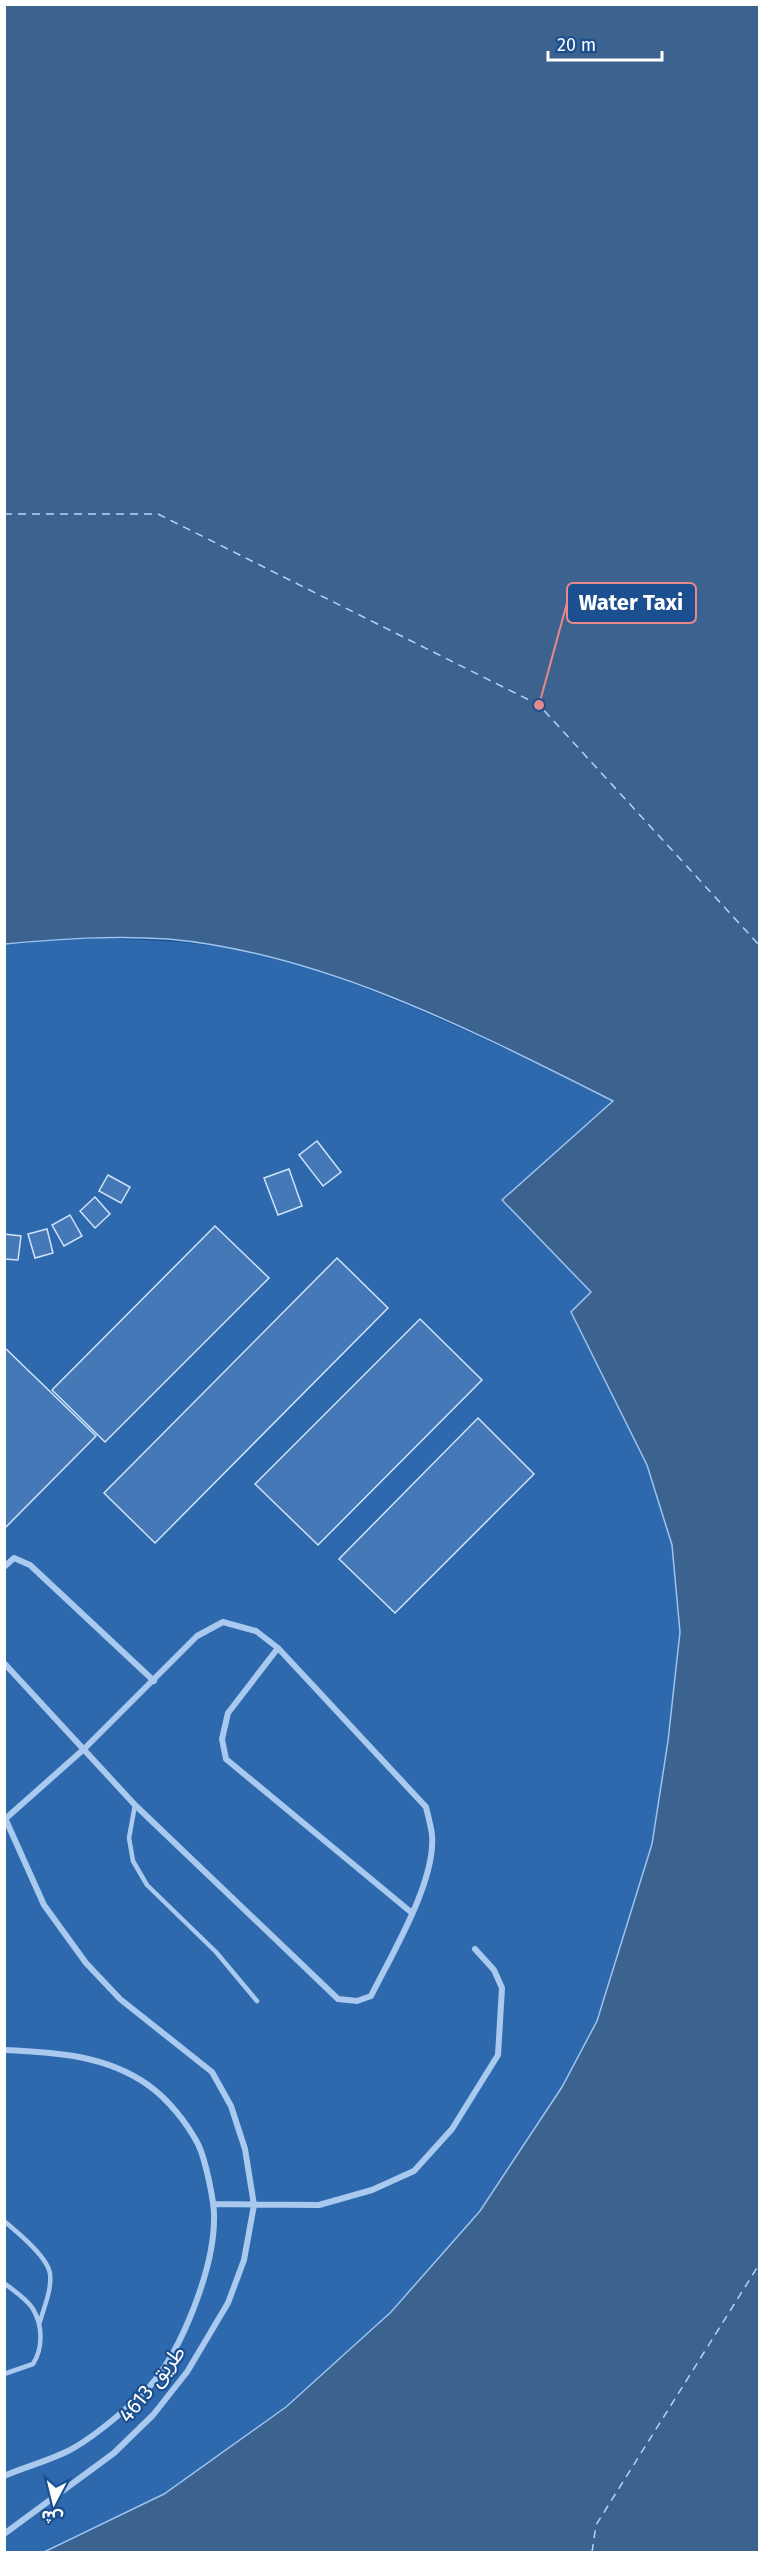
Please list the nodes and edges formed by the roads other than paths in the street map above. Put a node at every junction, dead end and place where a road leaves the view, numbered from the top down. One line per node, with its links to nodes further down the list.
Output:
1 (4, 1567): 4 (street)
2 (278, 1648): 4 (street); 8 (street); 8 (street)
3 (4, 1664): 5 (street)
4 (154, 1681): 5 (street)
5 (84, 1749): 6 (street); 7 (street)
6 (135, 1805): 8 (street); 10 (lane)
7 (5, 1819): 13 (street, طريق 4613)
8 (412, 1913)
9 (474, 1948): 13 (street)
10 (257, 2001)
11 (4, 2050): 12 (street)
12 (214, 2204): 13 (street); 18 (street)
13 (254, 2205): 19 (street, طريق 4613)
14 (4, 2221): 16 (lane)
15 (4, 2283): 16 (lane)
16 (39, 2325): 17 (lane)
17 (4, 2374)
18 (4, 2476)
19 (4, 2534)

